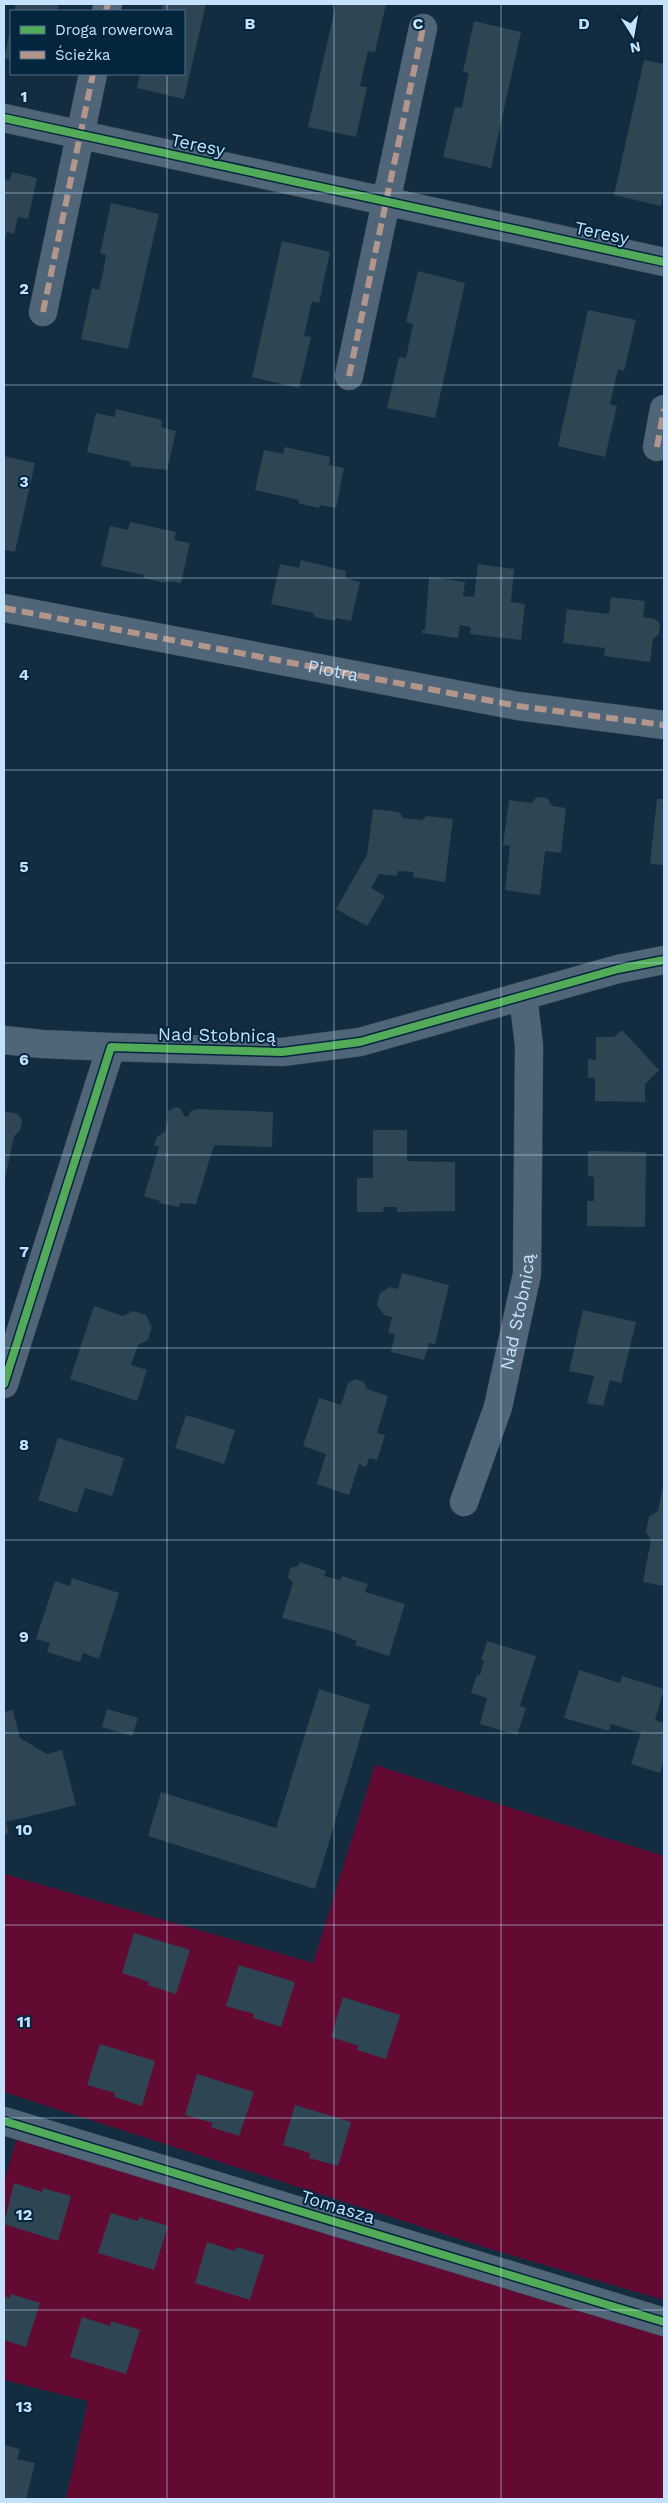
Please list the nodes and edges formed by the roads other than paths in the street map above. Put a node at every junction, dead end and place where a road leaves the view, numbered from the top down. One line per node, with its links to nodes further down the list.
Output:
1 (423, 28): 5 (street)
2 (93, 75): 4 (street)
3 (4, 118): 4 (street, Teresy)
4 (80, 135): 5 (street, Teresy); 7 (street)
5 (386, 201): 6 (street, Teresy); 8 (street)
6 (664, 262)
7 (43, 312)
8 (349, 376)
9 (664, 409): 10 (street)
10 (656, 447)
11 (4, 608): 12 (street, Piotra)
12 (664, 725)
13 (664, 960): 14 (street, Nad Stobnicą)
14 (523, 996): 16 (street, Nad Stobnicą); 18 (street, Nad Stobnicą)
15 (4, 1040): 16 (street, Nad Stobnicą)
16 (111, 1047): 17 (street)
17 (4, 1384)
18 (464, 1502)
19 (4, 2121): 20 (street, Tomasza)
20 (664, 2322)

